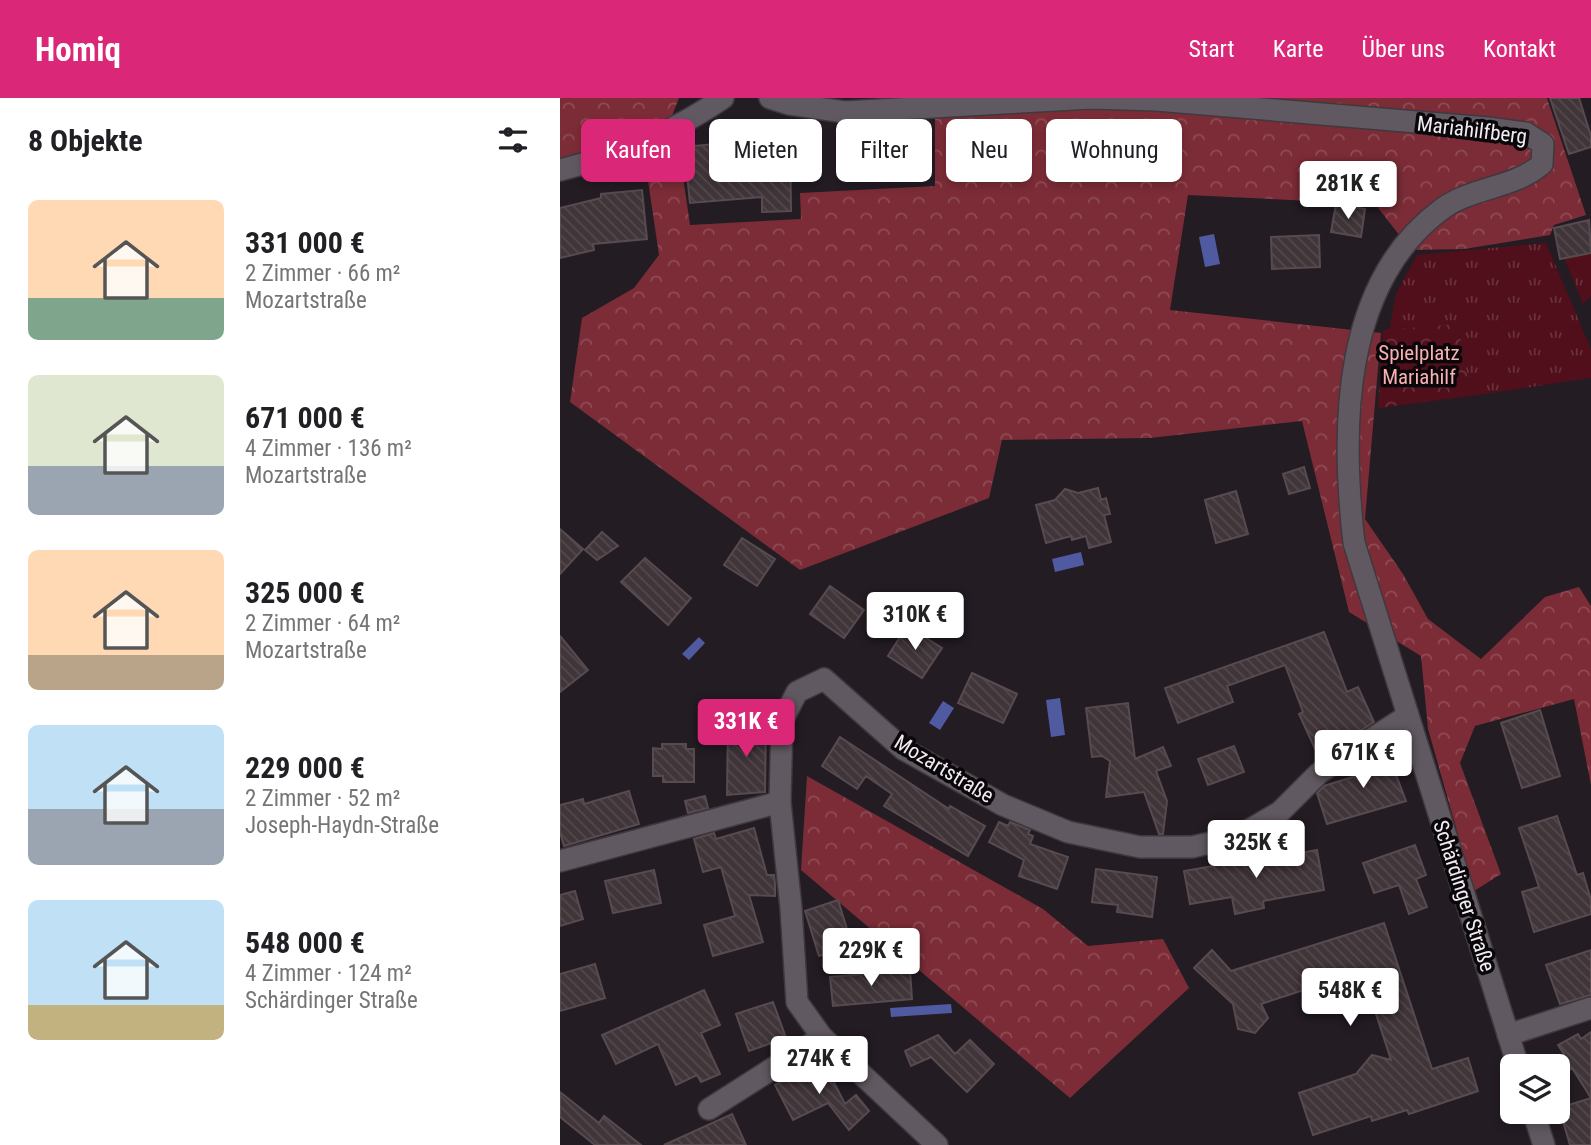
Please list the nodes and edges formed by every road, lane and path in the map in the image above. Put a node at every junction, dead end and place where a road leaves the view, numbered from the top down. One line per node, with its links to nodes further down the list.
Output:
1 (723, 98): 3 (street)
2 (770, 98): 4 (street, Mariahilfberg)
3 (560, 170)
4 (1407, 716): 5 (street, Mozartstraße); 8 (street, Schärdinger Straße)
5 (780, 802): 6 (street); 9 (street)
6 (560, 861)
7 (1591, 1008): 8 (street)
8 (1508, 1035): 10 (street, Schärdinger Straße)
9 (821, 1037): 11 (street); 13 (street)
10 (1514, 1054)
11 (709, 1109)
12 (1537, 1124): 14 (street)
13 (937, 1145)
14 (1544, 1145)

